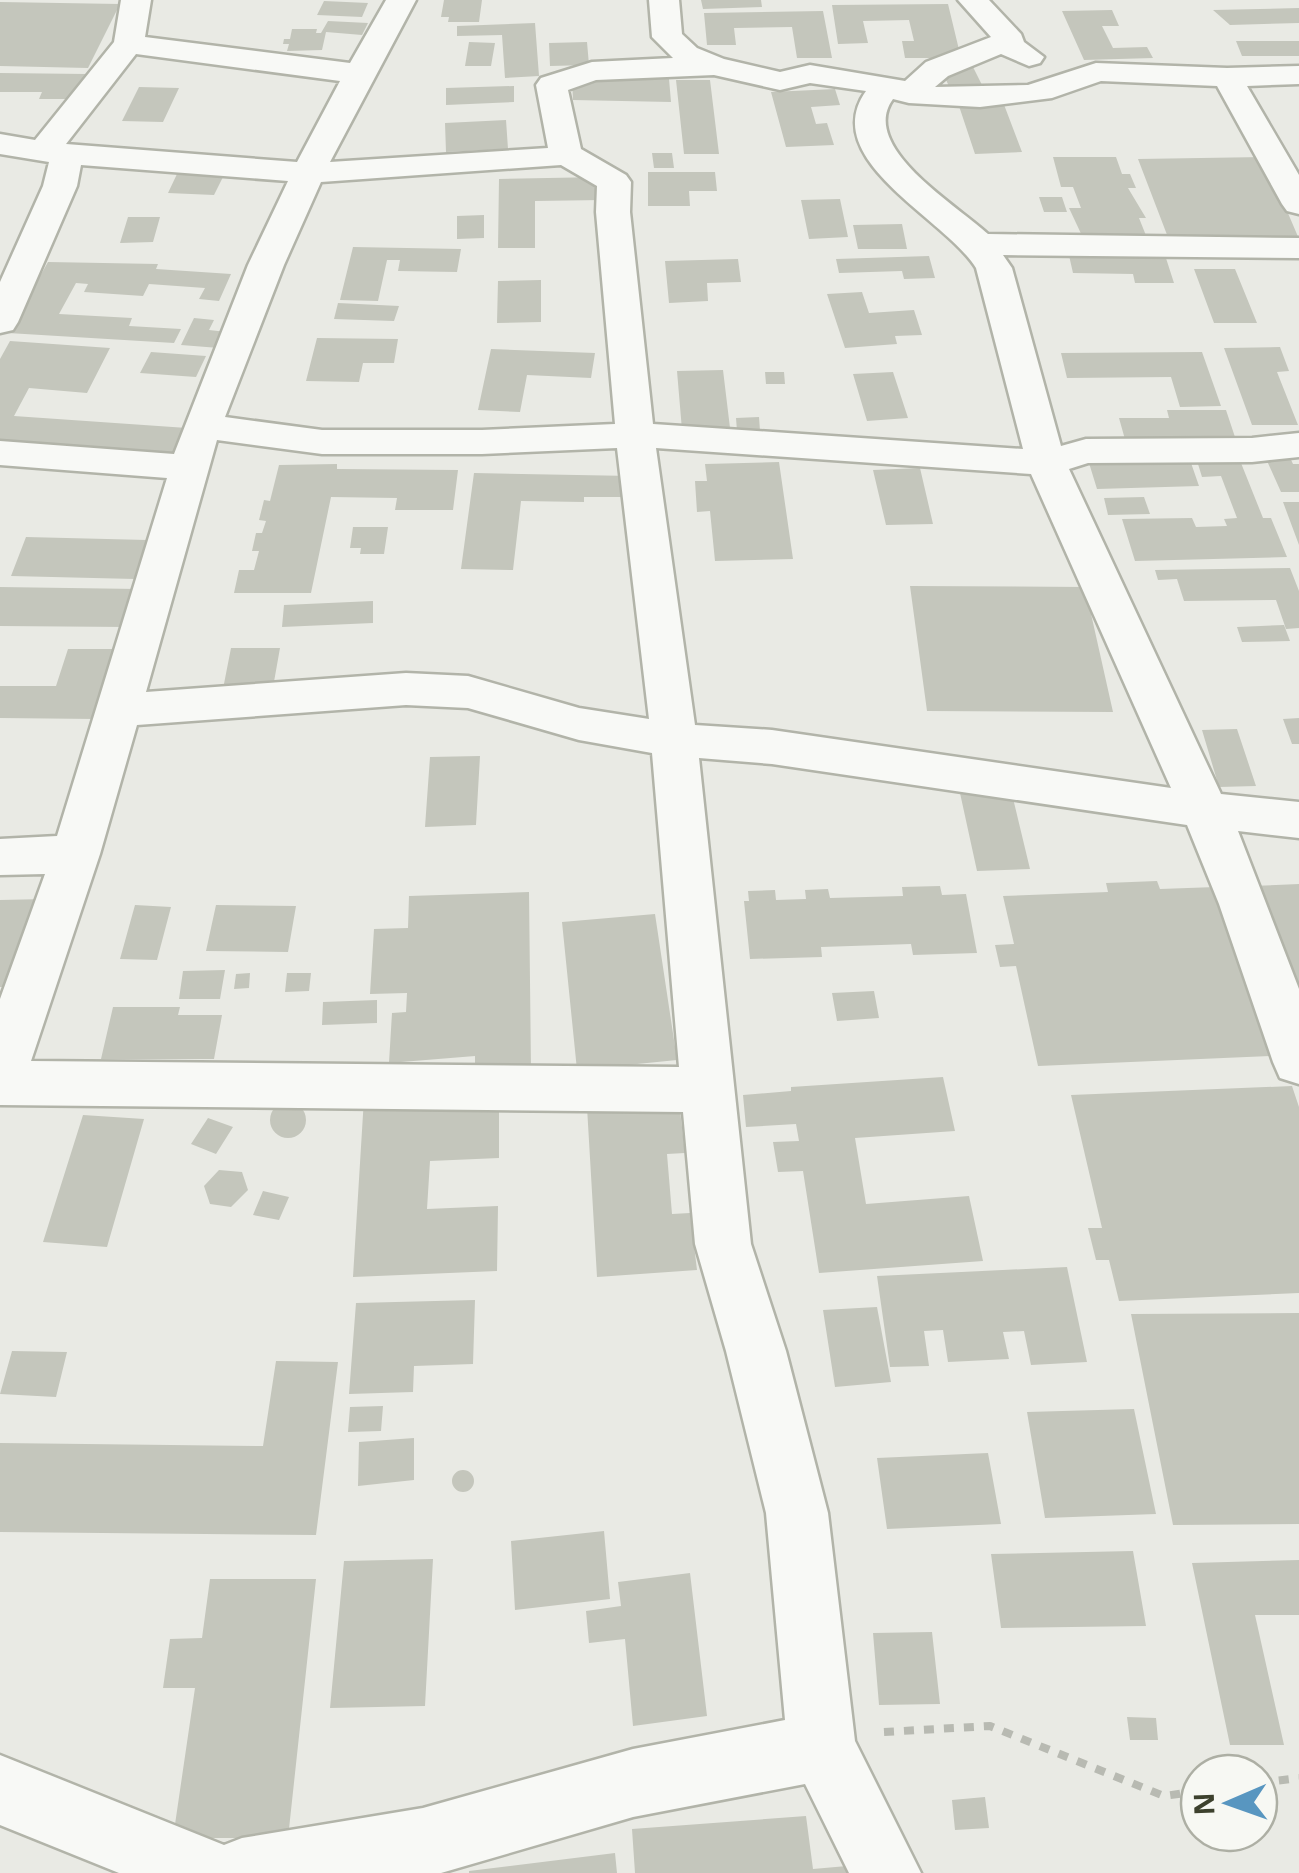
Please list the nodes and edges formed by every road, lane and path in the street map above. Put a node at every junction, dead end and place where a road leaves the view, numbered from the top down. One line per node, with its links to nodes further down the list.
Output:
1 (136, 0): 6 (street)
2 (402, 0): 8 (street)
3 (664, 0): 7 (street)
4 (973, 0): 5 (street)
5 (1010, 40): 11 (street); 12 (street)
6 (129, 43): 8 (street); 15 (street)
7 (714, 66): 12 (street); 14 (street)
8 (360, 74): 16 (street)
9 (1299, 75): 10 (street)
10 (1228, 77): 11 (street); 17 (street)
11 (1077, 82): 12 (street)
12 (898, 89): 18 (street)
13 (0, 144): 15 (street)
14 (566, 154): 16 (street); 22 (street)
15 (59, 155): 16 (street); 20 (street)
16 (309, 173): 21 (street)
17 (1299, 204)
18 (978, 244): 19 (street); 25 (street)
19 (1299, 248)
20 (0, 322)
21 (202, 426): 22 (street); 26 (street)
22 (635, 435): 25 (street); 28 (street)
23 (1299, 445): 25 (street)
24 (0, 452): 26 (street)
25 (1046, 463): 29 (street)
26 (191, 468): 27 (street)
27 (119, 710): 28 (street); 31 (street)
28 (674, 740): 29 (street); 36 (street)
29 (1205, 810): 30 (street); 33 (street)
30 (1299, 820)
31 (76, 854): 32 (street); 34 (street)
32 (0, 857)
33 (1299, 1062)
34 (0, 1073)
35 (0, 1082): 36 (street)
36 (707, 1090): 37 (street)
37 (822, 1747): 39 (path); 41 (street); 42 (street)
38 (0, 1790): 40 (street)
39 (1179, 1794)
40 (206, 1873)
41 (242, 1873)
42 (886, 1873)

